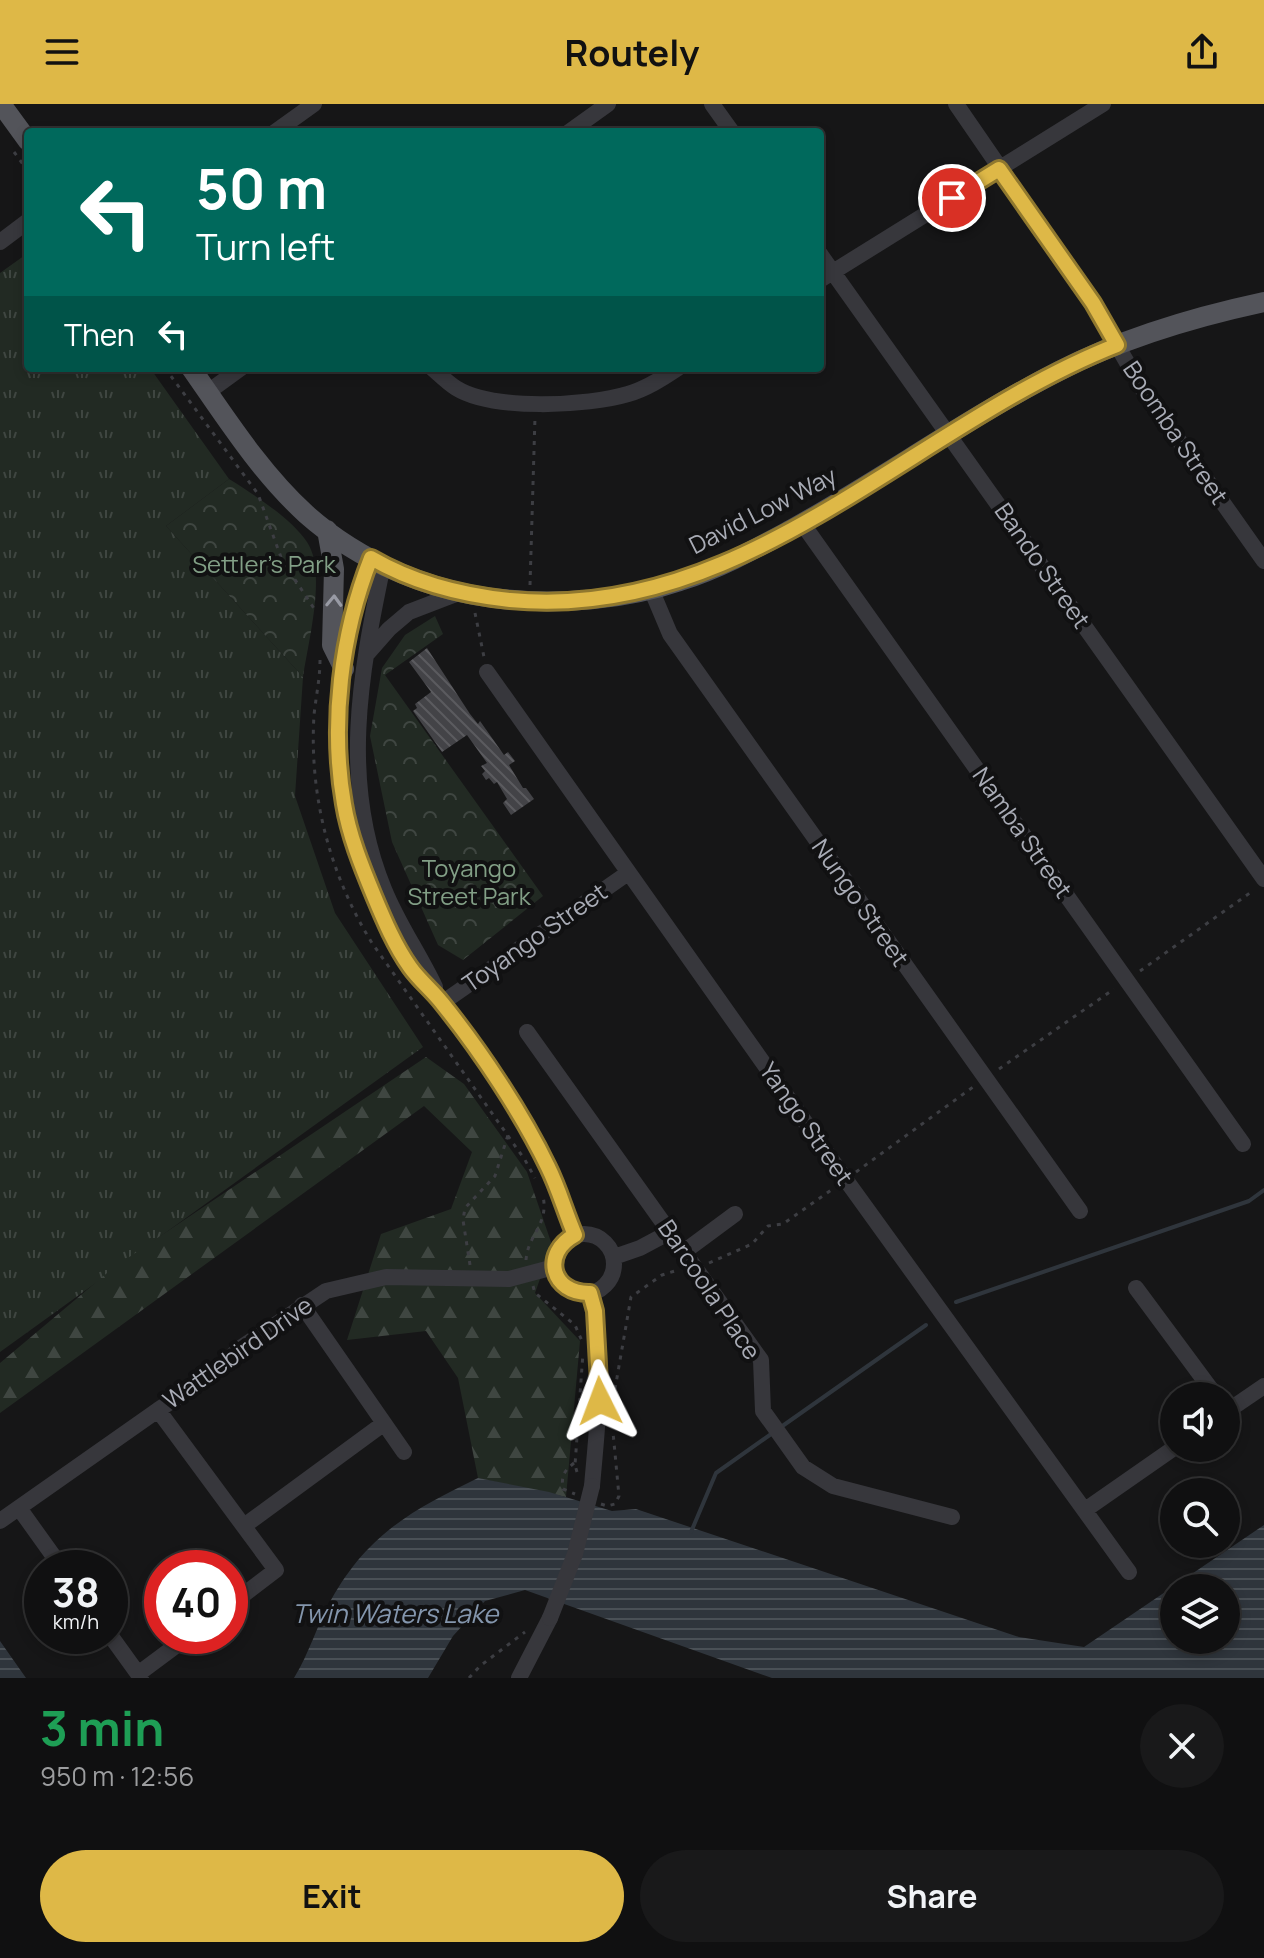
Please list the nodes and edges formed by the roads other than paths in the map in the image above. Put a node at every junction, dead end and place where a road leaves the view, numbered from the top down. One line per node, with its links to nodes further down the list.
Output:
1 (1, 104): 10 (main road)
2 (314, 104): 7 (street)
3 (608, 104): 8 (street)
4 (712, 104): 9 (street)
5 (1103, 104): 11 (street)
6 (963, 107): 11 (street, Boomba Street)
7 (281, 128)
8 (575, 128)
9 (729, 128)
10 (24, 136)
11 (999, 169): 14 (street); 16 (street, Boomba Street)
12 (24, 224): 13 (street)
13 (0, 242)
14 (826, 276): 22 (street, Bando Street)
15 (1264, 302): 16 (main road, David Low Way)
16 (1117, 345): 22 (main road, David Low Way); 25 (street, Boomba Street)
17 (194, 372): 21 (main road, David Low Way)
18 (236, 372): 21 (street)
19 (437, 372): 20 (street)
20 (670, 372)
21 (208, 392): 24 (main road, David Low Way)
22 (950, 435): 23 (main road, David Low Way); 33 (street, Bando Street)
23 (802, 523): 27 (main road, David Low Way); 36 (street, Namba Street)
24 (327, 530): 26 (main road, David Low Way); 30 (main road, one-way to 24)
25 (1264, 561)
26 (377, 562): 28 (main road, David Low Way); 29 (street); 30 (street)
27 (651, 589): 28 (main road, David Low Way); 37 (street, Nungo Street)
28 (467, 594): 29 (street)
29 (365, 656): 34 (street)
30 (344, 669): 34 (street)
31 (487, 672): 32 (street, Yango Street)
32 (628, 873): 34 (street, Toyango Street); 55 (street, Yango Street)
33 (1264, 879)
34 (442, 1003): 40 (street)
35 (527, 1032): 39 (street, Barcoola Place)
36 (1243, 1144)
37 (1080, 1211)
38 (735, 1214): 41 (street)
39 (670, 1232): 41 (street, Barcoola Place); 42 (street)
40 (575, 1235): 42 (street); 43 (street)
41 (685, 1251): 56 (street, Barcoola Place)
42 (614, 1257): 45 (street)
43 (554, 1267): 45 (street); 46 (street, Wattlebird Drive)
44 (1136, 1288): 47 (street)
45 (590, 1293): 65 (street, bridge)
46 (302, 1305): 50 (street, Wattlebird Drive); 51 (street)
47 (1206, 1382)
48 (1264, 1386): 49 (street)
49 (1240, 1402)
50 (158, 1410): 54 (street, Wattlebird Drive); 58 (street)
51 (383, 1424): 52 (street); 58 (street)
52 (404, 1452)
53 (1160, 1458): 55 (street)
54 (19, 1508): 57 (street, Wattlebird Drive); 59 (street)
55 (1085, 1510): 60 (street, Yango Street)
56 (952, 1517)
57 (0, 1521)
58 (244, 1526): 61 (street)
59 (49, 1550)
60 (1129, 1572)
61 (248, 1591)
62 (124, 1654): 64 (street)
63 (167, 1654): 64 (street)
64 (140, 1676)
65 (519, 1678)

